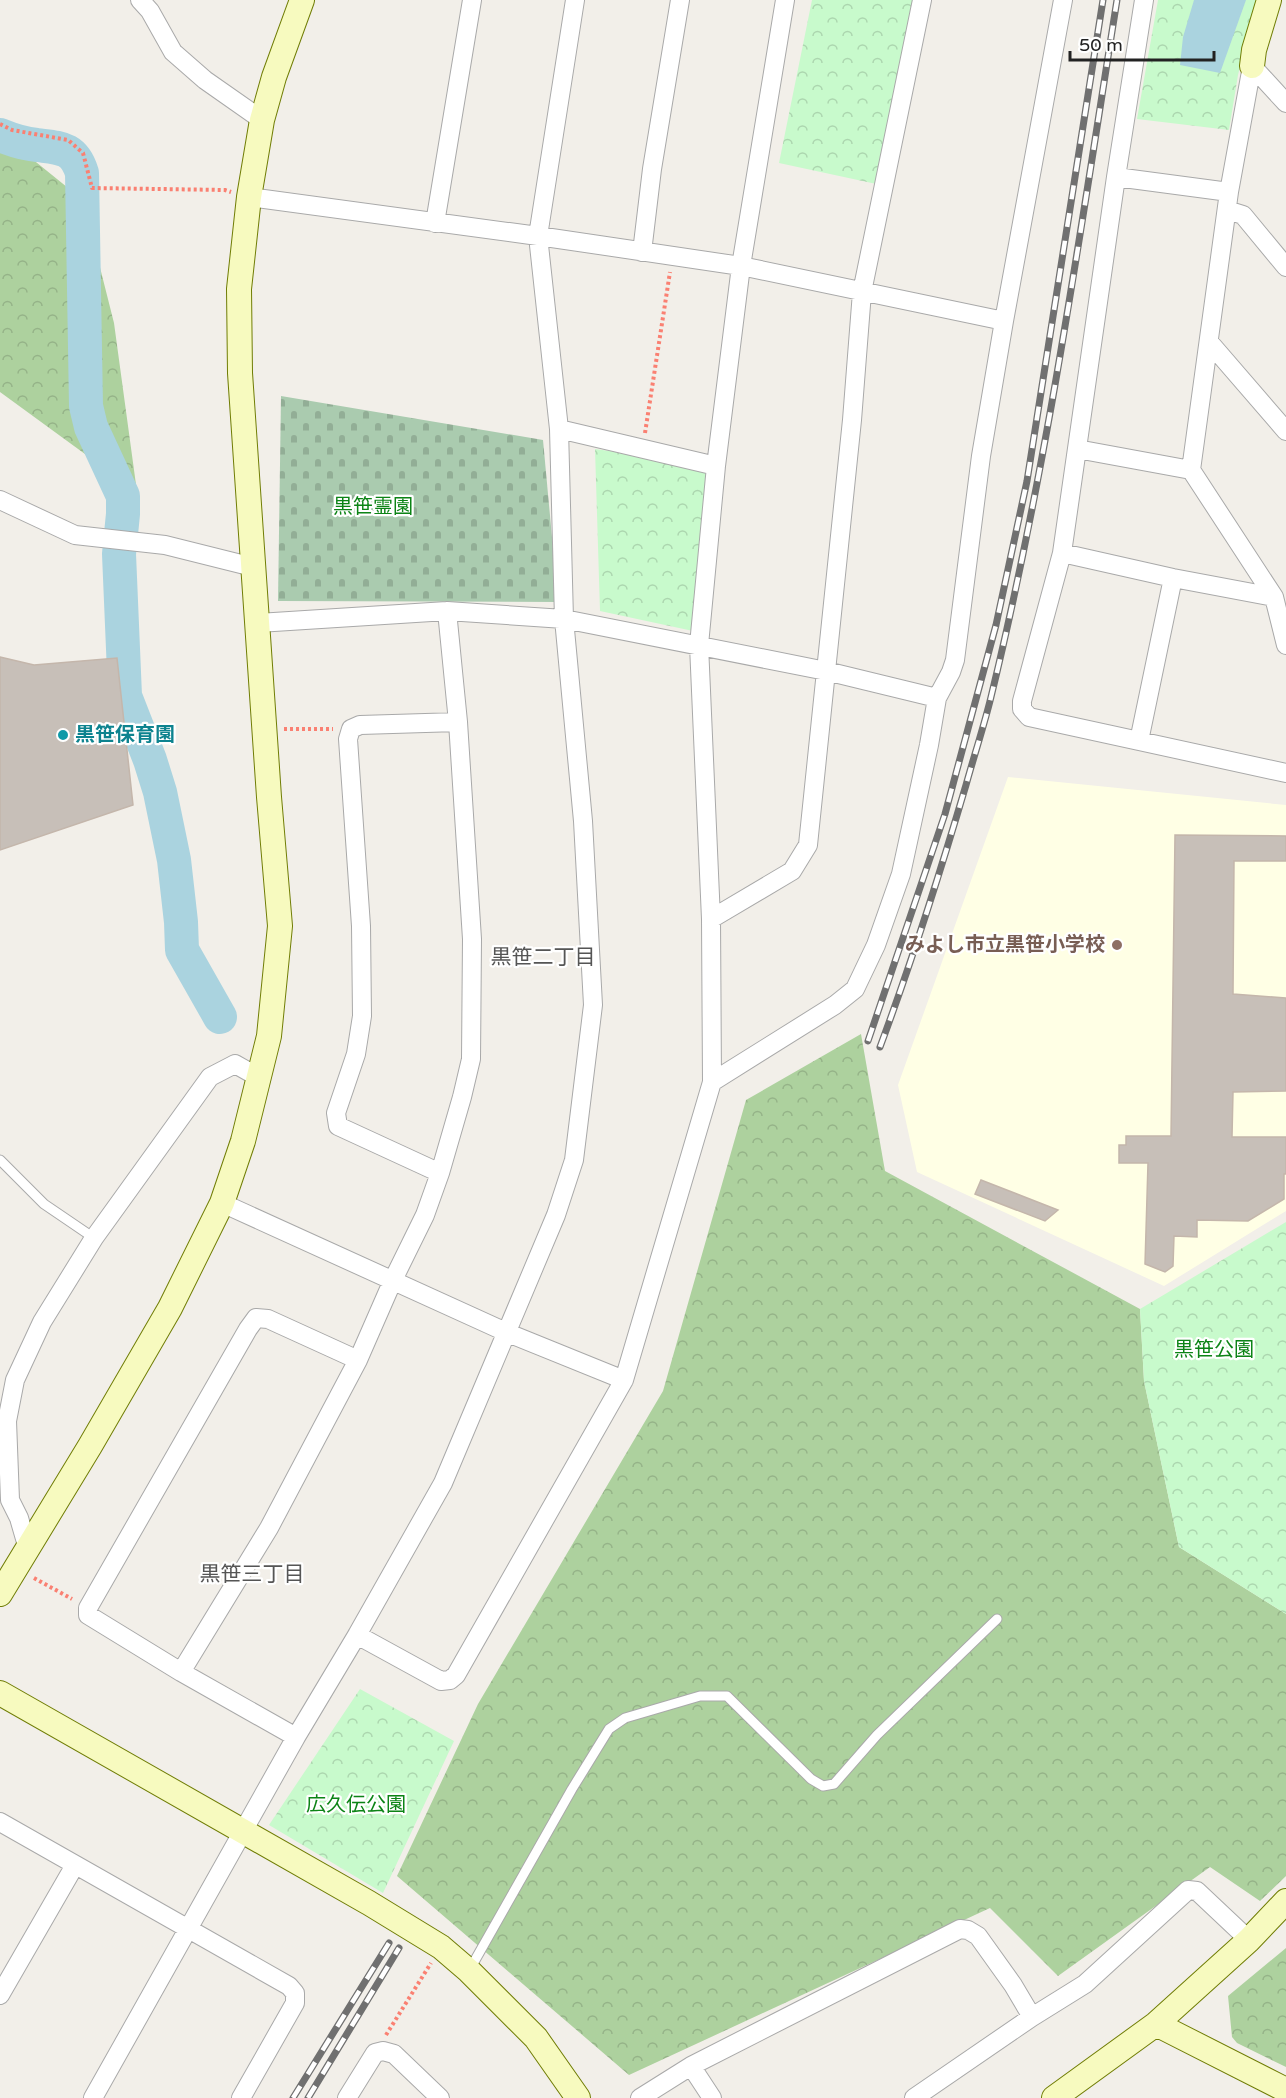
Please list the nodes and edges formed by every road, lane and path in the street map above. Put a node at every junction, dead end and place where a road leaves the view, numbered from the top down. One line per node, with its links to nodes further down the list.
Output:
1 (140, 0): 13 (street)
2 (302, 0): 13 (street)
3 (472, 0): 18 (street)
4 (575, 0): 19 (street)
5 (680, 0): 20 (street)
6 (785, 0): 22 (street)
7 (922, 0): 24 (street)
8 (1063, 0): 25 (street)
9 (1144, 0): 15 (street)
10 (1269, 0): 11 (street)
11 (1252, 66): 12 (street); 17 (street)
12 (1286, 103)
13 (262, 120): 16 (street)
14 (0, 124): 16 (path)
15 (1116, 177): 17 (street); 30 (street)
16 (249, 197): 18 (street); 35 (street)
17 (1228, 201): 23 (street); 26 (street)
18 (435, 223): 19 (street)
19 (538, 236): 20 (street); 27 (street)
20 (642, 252): 21 (street)
21 (673, 256): 22 (street); 29 (path)
22 (741, 266): 24 (street); 31 (street)
23 (1286, 267)
24 (862, 292): 25 (street); 43 (street)
25 (1004, 321): 44 (street)
26 (1210, 343): 28 (street); 32 (street)
27 (559, 429): 29 (street); 39 (street)
28 (1286, 431)
29 (642, 449): 31 (street)
30 (1077, 449): 32 (street); 34 (street)
31 (716, 466): 41 (street)
32 (1191, 470): 37 (street)
33 (0, 500): 35 (street)
34 (1062, 553): 36 (street); 48 (street)
35 (253, 567): 40 (street)
36 (1173, 578): 37 (street); 48 (street)
37 (1274, 597): 42 (street)
38 (447, 611): 39 (street); 40 (street); 45 (street)
39 (564, 620): 41 (street); 58 (street)
40 (258, 623): 46 (street)
41 (699, 645): 43 (street); 50 (street)
42 (1286, 645)
43 (826, 671): 44 (street); 50 (street)
44 (937, 698): 52 (street)
45 (458, 722): 47 (street); 54 (street)
46 (265, 729): 47 (path); 51 (street)
47 (351, 729): 54 (street)
48 (1139, 741): 49 (street)
49 (1286, 773)
50 (711, 919): 52 (street)
51 (258, 1077): 55 (street); 56 (street)
52 (712, 1082): 60 (street)
53 (0, 1160): 56 (lane)
54 (440, 1173): 57 (street)
55 (222, 1203): 57 (street); 61 (street)
56 (94, 1238): 61 (street)
57 (393, 1280): 58 (street); 59 (street)
58 (508, 1332): 60 (street); 65 (street)
59 (358, 1360): 63 (street); 66 (street)
60 (624, 1380): 65 (street)
61 (21, 1559): 62 (street); 63 (path)
62 (0, 1594)
63 (88, 1608): 66 (street)
64 (997, 1619): 76 (lane)
65 (357, 1635): 68 (street)
66 (182, 1672): 68 (street)
67 (0, 1693): 70 (street)
68 (297, 1737): 70 (street)
69 (0, 1822): 71 (street)
70 (244, 1831): 73 (street); 75 (street)
71 (75, 1865): 73 (street); 77 (street)
72 (1286, 1901): 74 (street)
73 (190, 1929): 83 (street); 84 (street)
74 (1249, 1940): 78 (street); 79 (street)
75 (441, 1947): 76 (street); 80 (path)
76 (469, 1971): 87 (street)
77 (0, 1995)
78 (1032, 2017): 81 (street); 90 (street)
79 (1156, 2024): 82 (street); 91 (street)
80 (375, 2053): 85 (street); 86 (street)
81 (691, 2066): 88 (street); 89 (street)
82 (1286, 2090)
83 (93, 2098)
84 (241, 2098)
85 (347, 2098)
86 (440, 2098)
87 (578, 2098)
88 (640, 2098)
89 (712, 2098)
90 (914, 2098)
91 (1054, 2098)

